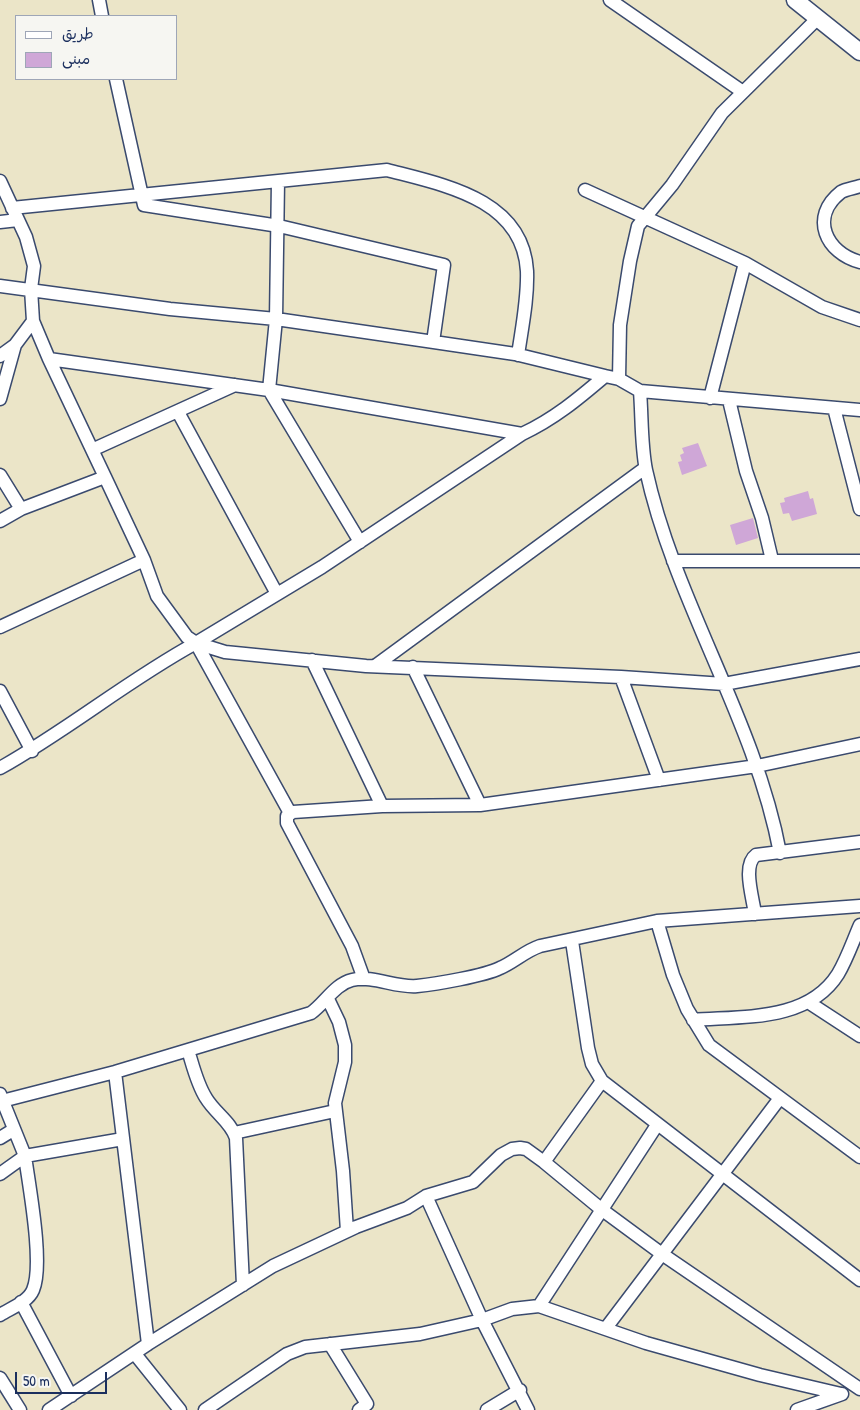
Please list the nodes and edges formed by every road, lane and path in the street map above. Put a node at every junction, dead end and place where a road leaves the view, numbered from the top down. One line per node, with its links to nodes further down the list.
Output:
1 (99, 0): 4 (street)
2 (610, 0): 8 (street)
3 (795, 0): 5 (street)
4 (102, 15)
5 (818, 18): 6 (street); 8 (street)
6 (857, 44)
7 (116, 80): 13 (street)
8 (743, 92): 15 (street)
9 (0, 181): 14 (street)
10 (278, 182): 13 (street); 18 (street); 28 (street)
11 (860, 186): 19 (street)
12 (585, 190): 15 (street)
13 (142, 196): 14 (street); 18 (street)
14 (12, 208): 16 (street)
15 (643, 218): 20 (street); 32 (street)
16 (18, 220): 17 (street); 22 (street)
17 (0, 222)
18 (279, 226): 23 (street); 26 (street)
19 (860, 262)
20 (745, 263): 24 (street); 36 (street)
21 (0, 286): 22 (street)
22 (32, 289): 23 (street); 25 (street)
23 (276, 319): 26 (street); 34 (street)
24 (860, 320)
25 (33, 321): 27 (street); 30 (street)
26 (433, 342): 28 (street)
27 (16, 345): 29 (street); 37 (street)
28 (518, 355): 31 (street)
29 (0, 356)
30 (50, 359): 33 (street); 43 (street)
31 (605, 376): 32 (street); 42 (street)
32 (619, 379): 35 (street)
33 (235, 385): 34 (street); 41 (street)
34 (269, 390): 42 (street); 50 (street)
35 (640, 391): 36 (street); 44 (street)
36 (710, 398): 38 (street)
37 (0, 399)
38 (729, 400): 39 (street); 52 (street)
39 (834, 408): 40 (street); 48 (street)
40 (860, 410)
41 (178, 412): 43 (street); 55 (street)
42 (522, 434): 50 (street)
43 (94, 449): 46 (street)
44 (646, 468): 53 (street); 60 (street)
45 (0, 475): 47 (street)
46 (105, 478): 47 (street); 51 (street)
47 (21, 509): 49 (street)
48 (860, 509)
49 (0, 521)
50 (360, 542): 55 (street)
51 (144, 560): 56 (street); 57 (street)
52 (772, 560): 53 (street); 54 (street)
53 (673, 561): 63 (street)
54 (860, 561)
55 (277, 594): 57 (street)
56 (0, 627)
57 (196, 643): 59 (street); 66 (street); 72 (street)
58 (860, 659): 63 (street)
59 (312, 660): 60 (street); 70 (street)
60 (374, 666): 61 (street)
61 (413, 668): 62 (street); 71 (street)
62 (620, 676): 63 (street); 69 (street)
63 (724, 684): 67 (street)
64 (0, 691): 66 (street)
65 (860, 744): 67 (street)
66 (32, 751): 68 (street)
67 (757, 766): 69 (street); 74 (street)
68 (0, 768)
69 (659, 780): 71 (street)
70 (382, 806): 71 (street); 72 (street)
71 (480, 806)
72 (290, 813): 80 (street)
73 (860, 842): 74 (street)
74 (780, 853): 76 (street)
75 (860, 906): 76 (street)
76 (755, 914): 77 (street)
77 (657, 922): 79 (street); 83 (street)
78 (860, 925): 82 (street)
79 (572, 941): 80 (street); 87 (street)
80 (364, 979): 81 (street)
81 (328, 999): 85 (street); 90 (street)
82 (808, 1002): 83 (street); 84 (street)
83 (693, 1020): 89 (street)
84 (860, 1036)
85 (188, 1050): 86 (street); 93 (street)
86 (115, 1072): 88 (street); 95 (street)
87 (602, 1081): 91 (street); 98 (street)
88 (1, 1097): 92 (street)
89 (780, 1098): 97 (street); 100 (street)
90 (335, 1111): 93 (street); 103 (street)
91 (657, 1125): 100 (street); 102 (street)
92 (13, 1130): 94 (street); 96 (street)
93 (234, 1133): 106 (street)
94 (0, 1138)
95 (123, 1140): 96 (street); 112 (street)
96 (25, 1156): 99 (street); 107 (street)
97 (860, 1157)
98 (544, 1162): 101 (street); 102 (street)
99 (0, 1174)
100 (723, 1176): 104 (street); 105 (street)
101 (426, 1196): 103 (street); 110 (street)
102 (601, 1209): 104 (street); 108 (street)
103 (347, 1231): 106 (street)
104 (662, 1254): 111 (street); 116 (street)
105 (860, 1280)
106 (243, 1285): 112 (street)
107 (21, 1302): 109 (street); 119 (street)
108 (539, 1306): 110 (street); 111 (street)
109 (0, 1315)
110 (482, 1320): 113 (street); 117 (street)
111 (606, 1328): 118 (street)
112 (148, 1344): 114 (street)
113 (330, 1344): 120 (street); 124 (street)
114 (135, 1354): 119 (street); 123 (street)
115 (0, 1378): 121 (street)
116 (860, 1389): 118 (street)
117 (520, 1390): 125 (street); 126 (street)
118 (840, 1394): 127 (street)
119 (71, 1396): 122 (street)
120 (366, 1408)
121 (20, 1410)
122 (49, 1410)
123 (180, 1410)
124 (205, 1410)
125 (487, 1410)
126 (528, 1410)
127 (797, 1410)

